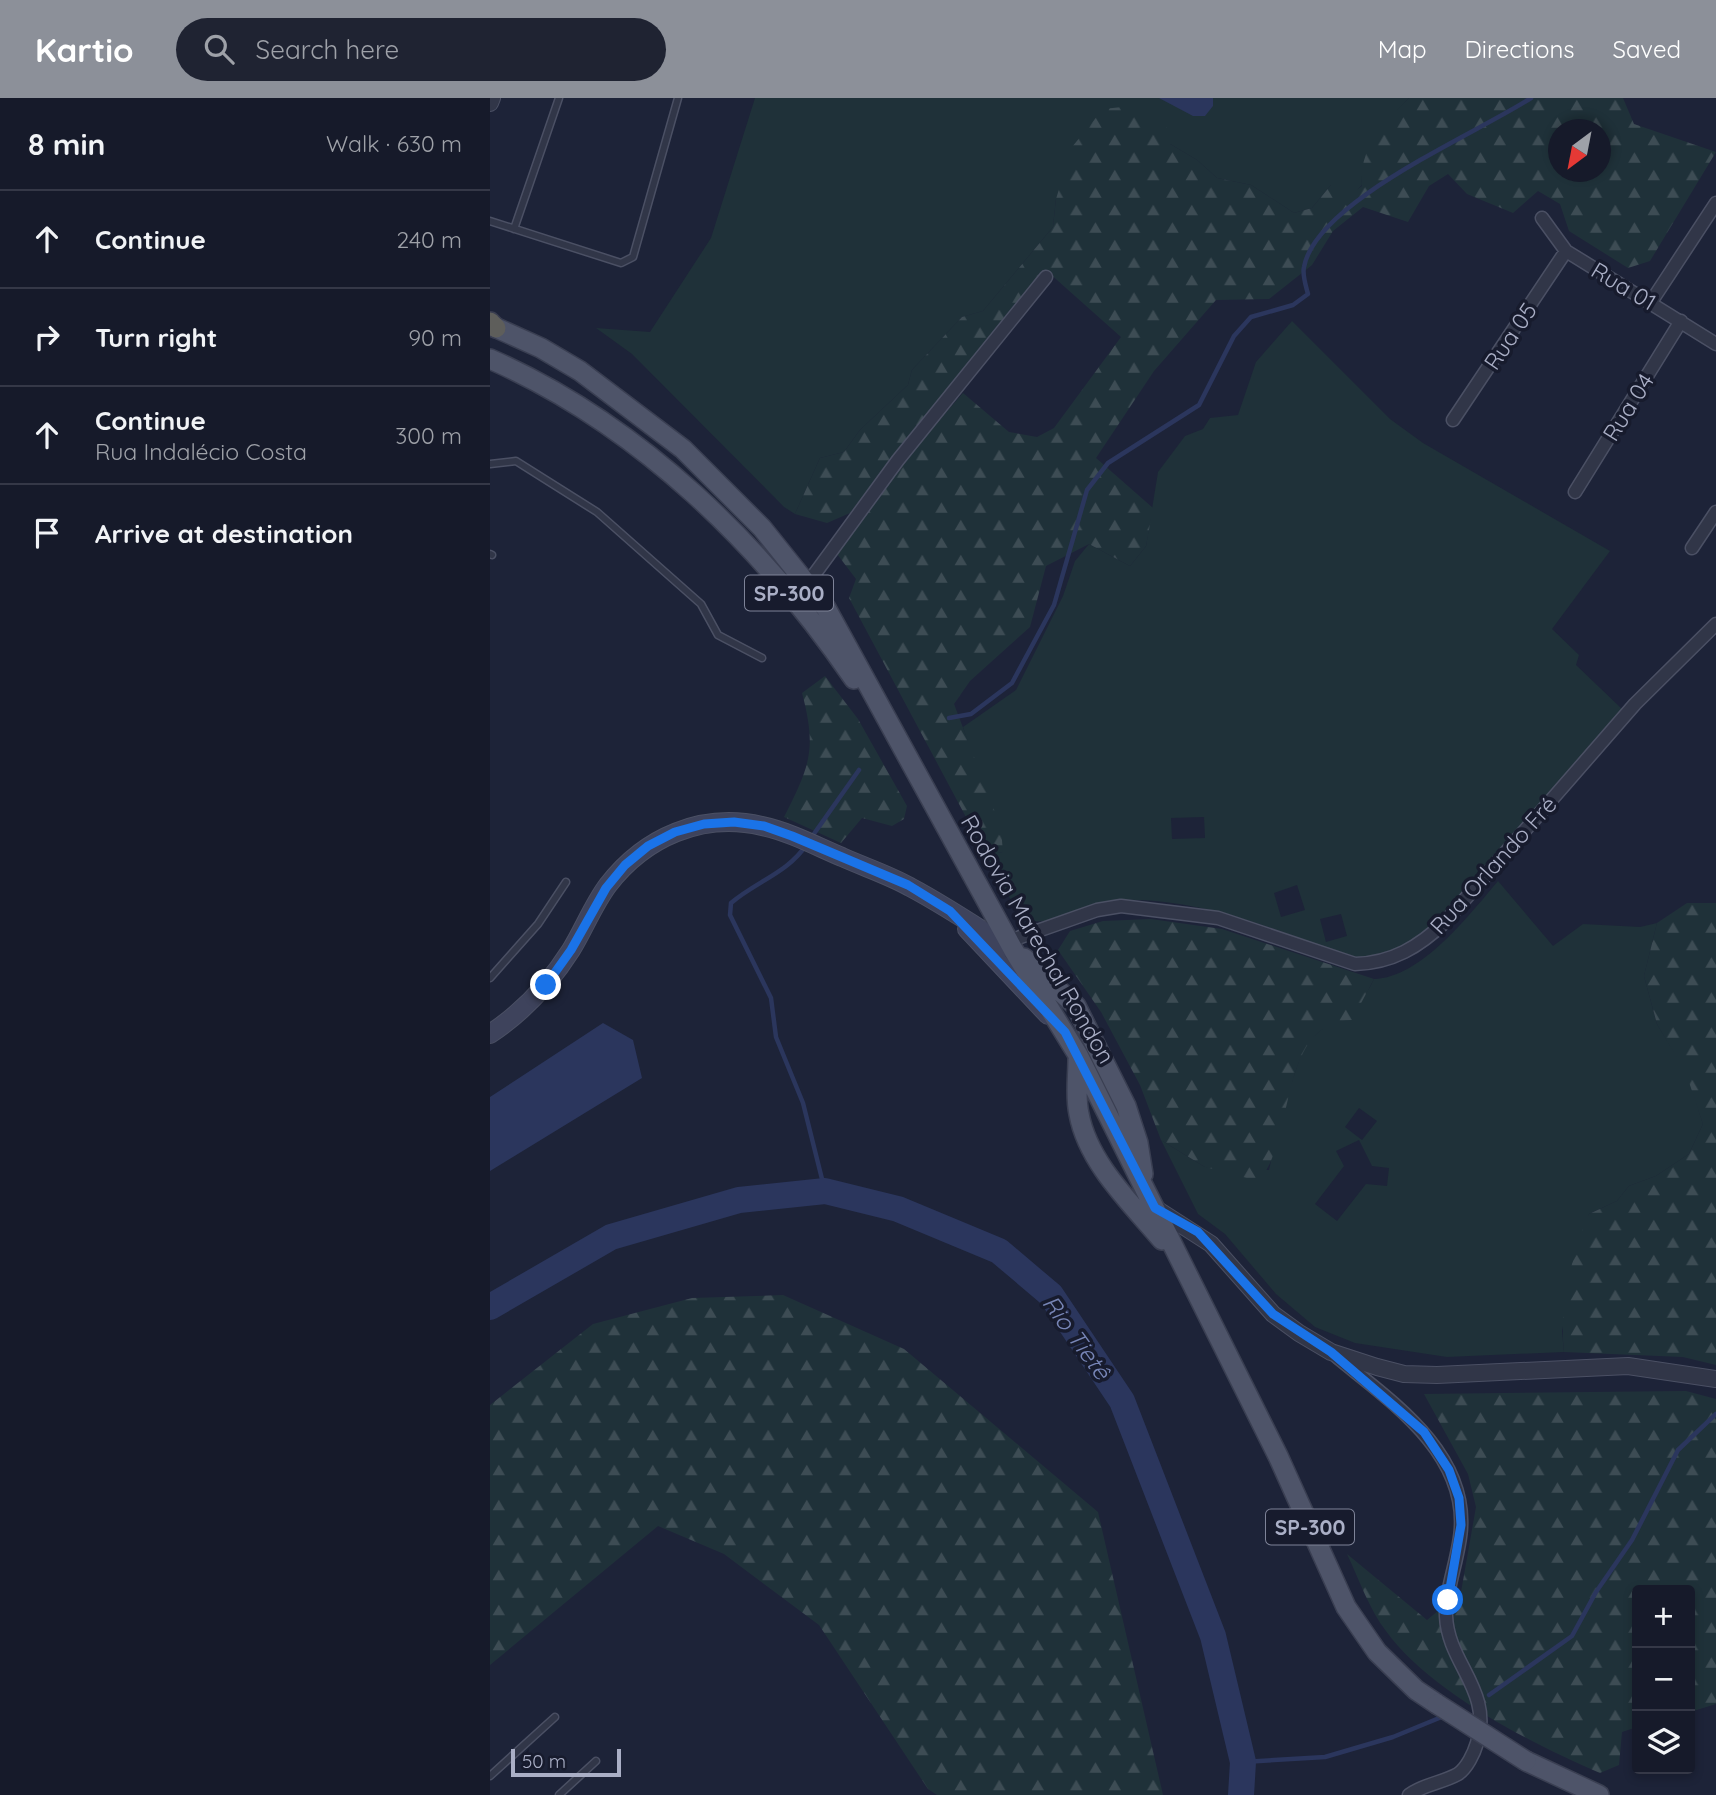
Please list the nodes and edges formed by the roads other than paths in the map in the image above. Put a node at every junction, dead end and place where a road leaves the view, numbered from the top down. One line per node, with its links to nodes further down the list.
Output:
1 (492, 98): 4 (street)
2 (559, 98): 8 (lane)
3 (678, 98): 8 (lane)
4 (490, 103)
5 (1716, 203): 11 (street)
6 (1542, 218): 9 (street, Rua 01)
7 (490, 222): 8 (lane)
8 (514, 229)
9 (1566, 251): 11 (street, Rua 01); 16 (street, Rua 05)
10 (1046, 277): 21 (street)
11 (1651, 302): 12 (street, Rua 01)
12 (1681, 321): 14 (street, Rua 01); 18 (street, Rua 04)
13 (492, 325): 21 (main road, Rodovia Marechal Rondon / SP-300)
14 (1716, 344)
15 (490, 359): 24 (main road, Rodovia Marechal Rondon / SP-300)
16 (1453, 420)
17 (490, 464): 23 (lane)
18 (1575, 492)
19 (1716, 512): 20 (street)
20 (1692, 548)
21 (808, 583): 24 (main road, Rodovia Marechal Rondon / SP-300)
22 (1716, 624): 27 (street, Rua Orlando Fré)
23 (762, 658)
24 (899, 743): 27 (main road, Rodovia Marechal Rondon / SP-300)
25 (566, 882): 28 (lane)
26 (950, 911): 27 (main road); 29 (main road); 30 (main road)
27 (1012, 946): 29 (main road, Rodovia Marechal Rondon / SP-300); 32 (main road)
28 (490, 978)
29 (1065, 1032): 31 (main road, Rodovia Marechal Rondon / SP-300)
30 (490, 1034)
31 (1078, 1055): 32 (main road, Rodovia Marechal Rondon / SP-300); 33 (main road)
32 (1133, 1150): 33 (main road); 34 (main road, Rodovia Marechal Rondon / SP-300)
33 (1101, 1165): 35 (main road)
34 (1155, 1208): 35 (main road, Rodovia Marechal Rondon / SP-300); 36 (street)
35 (1183, 1265): 43 (main road, Rodovia Marechal Rondon / SP-300, bridge)
36 (1331, 1352): 37 (street); 42 (street)
37 (1716, 1379)
38 (555, 1717): 40 (lane)
39 (596, 1761): 41 (lane)
40 (490, 1776)
41 (559, 1795)
42 (1409, 1795)
43 (1599, 1795)

